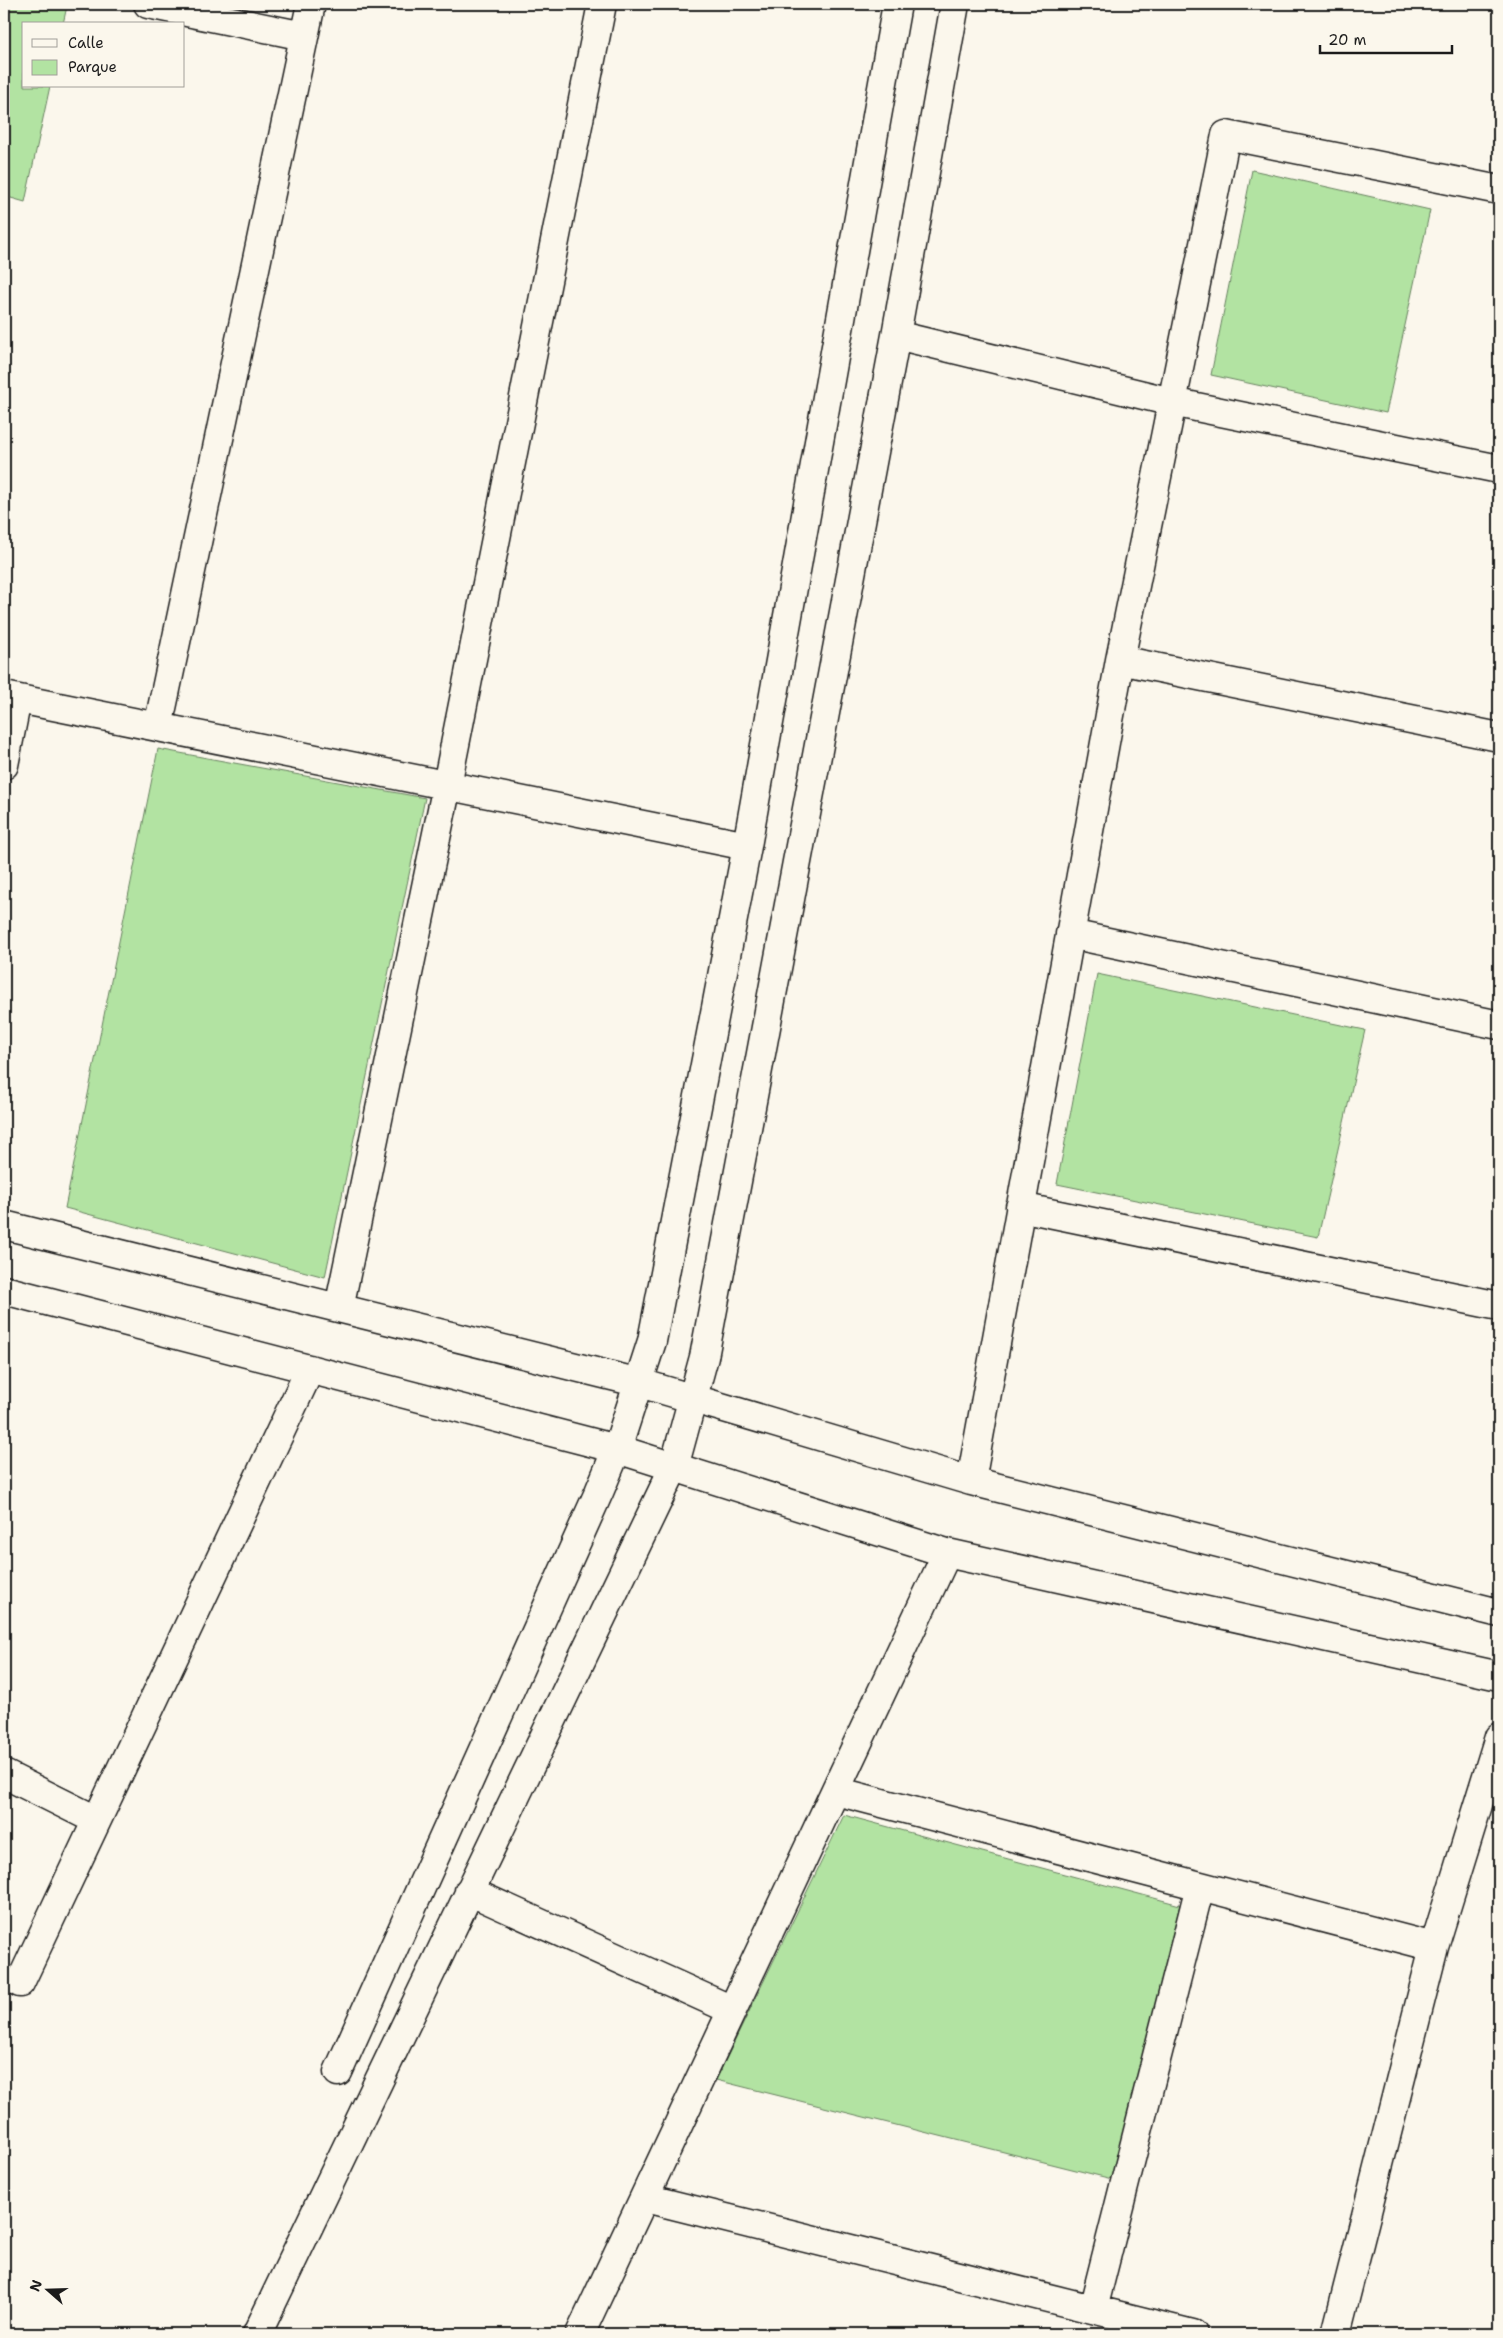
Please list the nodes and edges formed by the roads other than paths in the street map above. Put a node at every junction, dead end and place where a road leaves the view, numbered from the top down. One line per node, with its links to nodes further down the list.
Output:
1 (148, 4): 6 (street)
2 (311, 4): 6 (street)
3 (602, 4): 16 (street)
4 (897, 4): 17 (street)
5 (955, 4): 8 (street)
6 (304, 36): 13 (street)
7 (1499, 190): 9 (street)
8 (896, 336): 9 (street); 27 (street)
9 (1172, 402): 10 (street); 11 (street)
10 (1499, 469)
11 (1120, 660): 14 (street); 18 (street)
12 (11, 698): 13 (street); 15 (street)
13 (158, 727): 16 (street)
14 (1499, 737)
15 (4, 764)
16 (447, 785): 17 (street); 24 (street)
17 (747, 846): 26 (street)
18 (1070, 934): 19 (street); 20 (street)
19 (1499, 1025)
20 (1020, 1207): 23 (street); 30 (street)
21 (4, 1225): 24 (street)
22 (4, 1290): 25 (street)
23 (1499, 1306)
24 (339, 1308): 26 (street)
25 (310, 1369): 28 (street); 37 (street)
26 (640, 1383): 27 (street); 28 (street)
27 (693, 1400): 29 (street); 30 (street)
28 (616, 1449): 29 (street); 43 (street)
29 (674, 1467): 31 (street); 39 (street)
30 (970, 1481): 32 (street)
31 (947, 1553): 33 (street); 36 (street)
32 (1499, 1613)
33 (1499, 1676)
34 (1499, 1737): 40 (street)
35 (4, 1774): 37 (street)
36 (836, 1792): 38 (street); 42 (street)
37 (96, 1820): 41 (street)
38 (1200, 1886): 40 (street); 45 (street)
39 (469, 1891): 42 (street); 46 (street)
40 (1434, 1947): 49 (street)
41 (20, 1983)
42 (732, 2010): 44 (street)
43 (338, 2072)
44 (645, 2198): 45 (street); 47 (street)
45 (1093, 2309): 48 (street)
46 (257, 2334)
47 (580, 2334)
48 (1193, 2334)
49 (1336, 2334)

